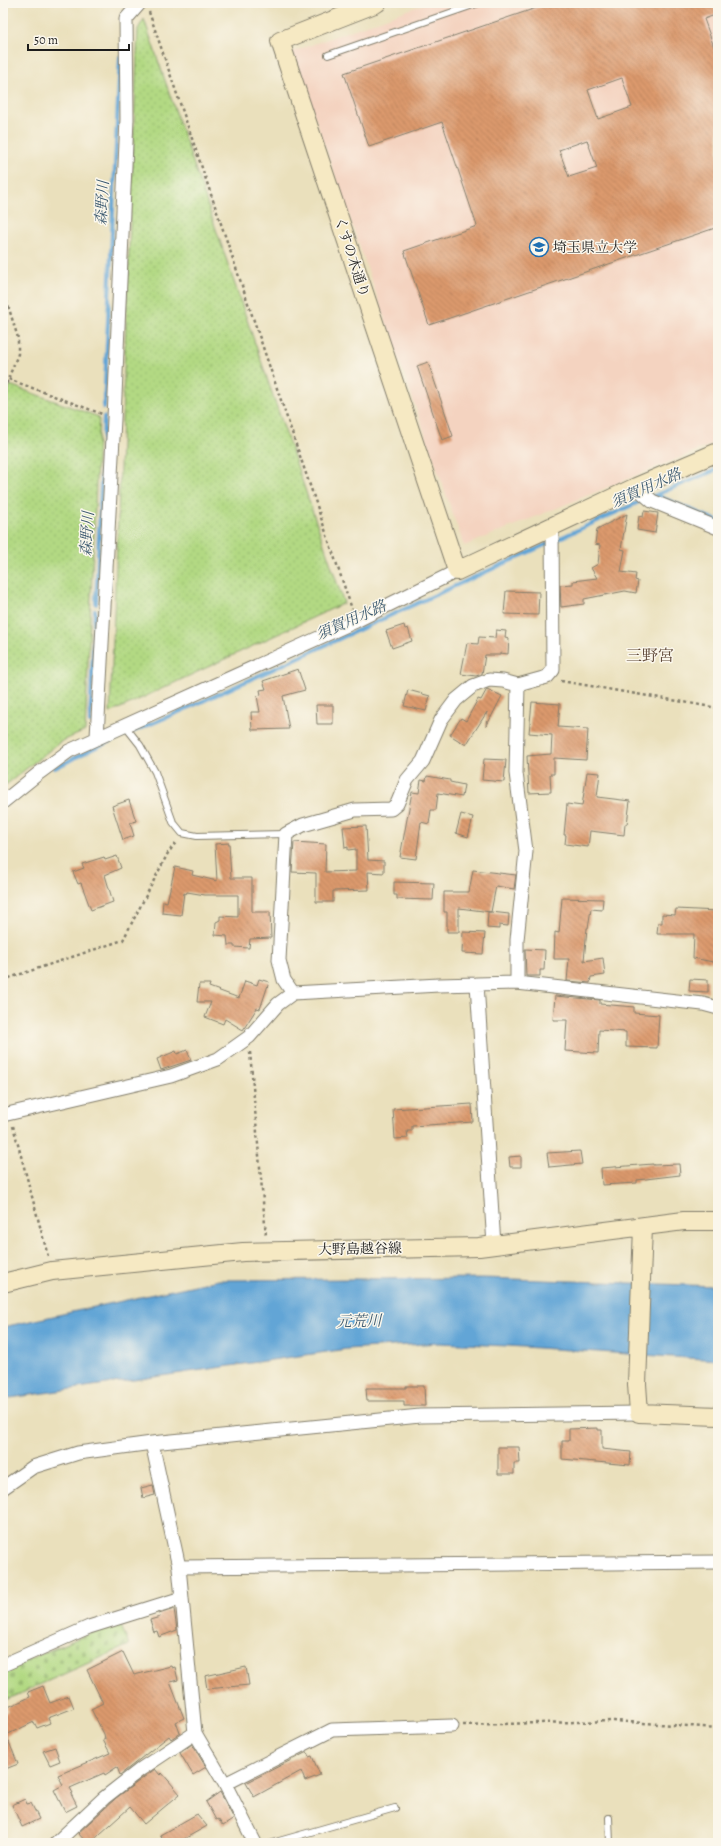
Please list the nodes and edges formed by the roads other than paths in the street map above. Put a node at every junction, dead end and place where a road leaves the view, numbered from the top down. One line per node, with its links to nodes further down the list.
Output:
1 (377, 3): 9 (street, くすの木通り)
2 (479, 3): 4 (lane)
3 (145, 7): 12 (street)
4 (328, 56)
5 (718, 452): 6 (street)
6 (636, 487): 7 (street); 8 (street)
7 (552, 526): 9 (street); 10 (street)
8 (718, 528)
9 (457, 572): 11 (street)
10 (518, 685): 14 (street); 15 (street)
11 (125, 726): 12 (street); 14 (lane)
12 (97, 737): 13 (street)
13 (3, 802)
14 (286, 834): 17 (street)
15 (517, 983): 16 (street); 18 (street)
16 (477, 984): 17 (street); 22 (street)
17 (294, 993): 19 (street)
18 (718, 1008)
19 (6, 1114)
20 (718, 1221): 21 (street, 大野島越谷線)
21 (643, 1227): 22 (street, 大野島越谷線); 24 (street)
22 (494, 1245): 23 (street, 大野島越谷線)
23 (3, 1282)
24 (639, 1413): 25 (street); 26 (street)
25 (718, 1416)
26 (152, 1442): 27 (street); 29 (street)
27 (3, 1488)
28 (718, 1562): 29 (street)
29 (179, 1568): 30 (street)
30 (182, 1598): 31 (street); 33 (street)
31 (3, 1665)
32 (452, 1726): 34 (street)
33 (195, 1733): 34 (street); 37 (street)
34 (225, 1784): 38 (street)
35 (395, 1808): 39 (lane)
36 (609, 1818): 40 (lane)
37 (56, 1843)
38 (255, 1843)
39 (272, 1843)
40 (610, 1843)

